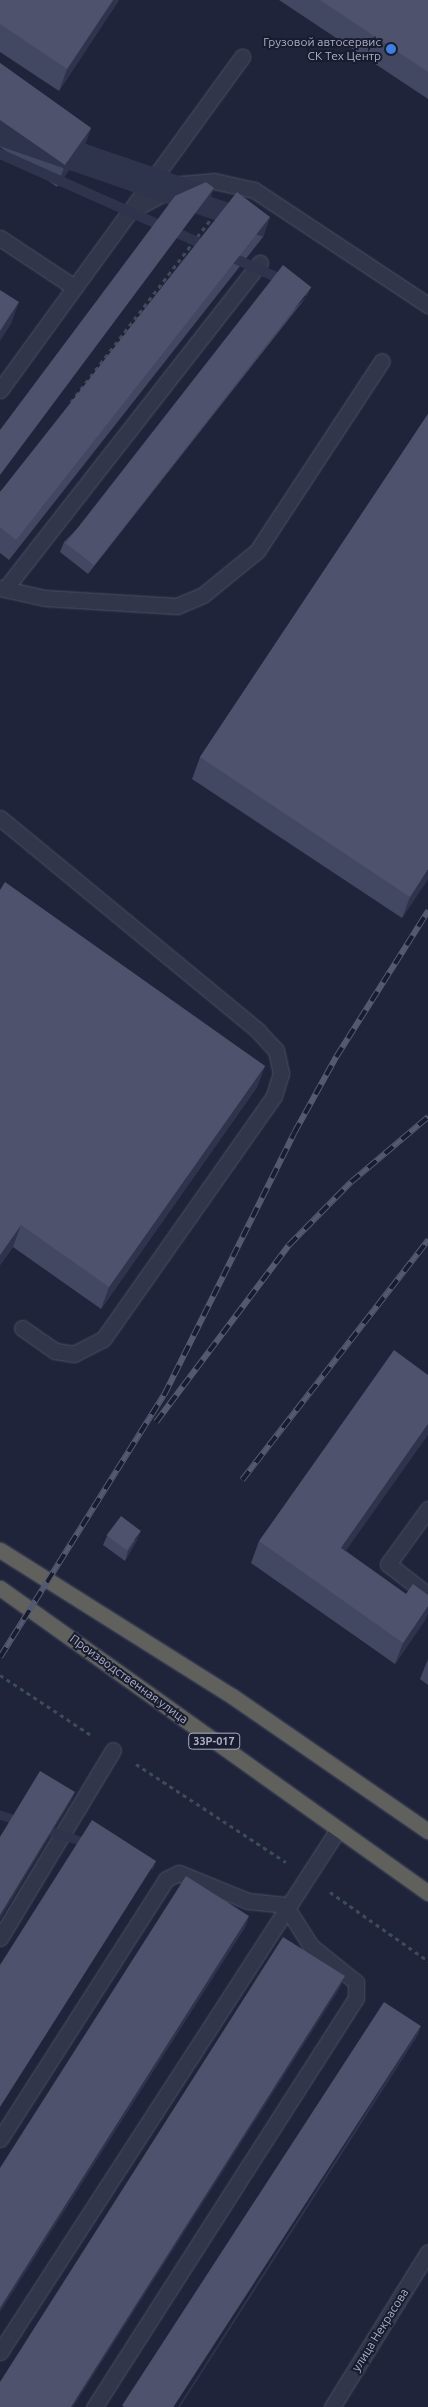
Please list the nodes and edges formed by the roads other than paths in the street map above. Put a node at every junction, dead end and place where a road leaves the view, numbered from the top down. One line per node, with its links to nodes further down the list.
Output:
1 (242, 57): 2 (lane)
2 (130, 211): 5 (lane); 6 (lane)
3 (0, 238): 5 (lane)
4 (260, 264): 9 (lane)
5 (74, 287): 8 (lane)
6 (428, 305)
7 (382, 361): 9 (lane)
8 (0, 390)
9 (3, 588)
10 (0, 818): 11 (lane)
11 (22, 1328)
12 (428, 1509): 15 (lane)
13 (0, 1550): 18 (highway)
14 (0, 1588): 17 (highway, Производственная улица / 33Р-017)
15 (428, 1595)
16 (113, 1750): 21 (lane)
17 (337, 1831): 19 (highway, Производственная улица / 33Р-017); 20 (lane)
18 (428, 1831)
19 (428, 1893)
20 (285, 1906): 22 (lane); 24 (lane); 25 (lane)
21 (0, 1938)
22 (0, 2139)
23 (428, 2252): 26 (lane, улица Некрасова)
24 (0, 2352)
25 (94, 2407)
26 (332, 2407)

